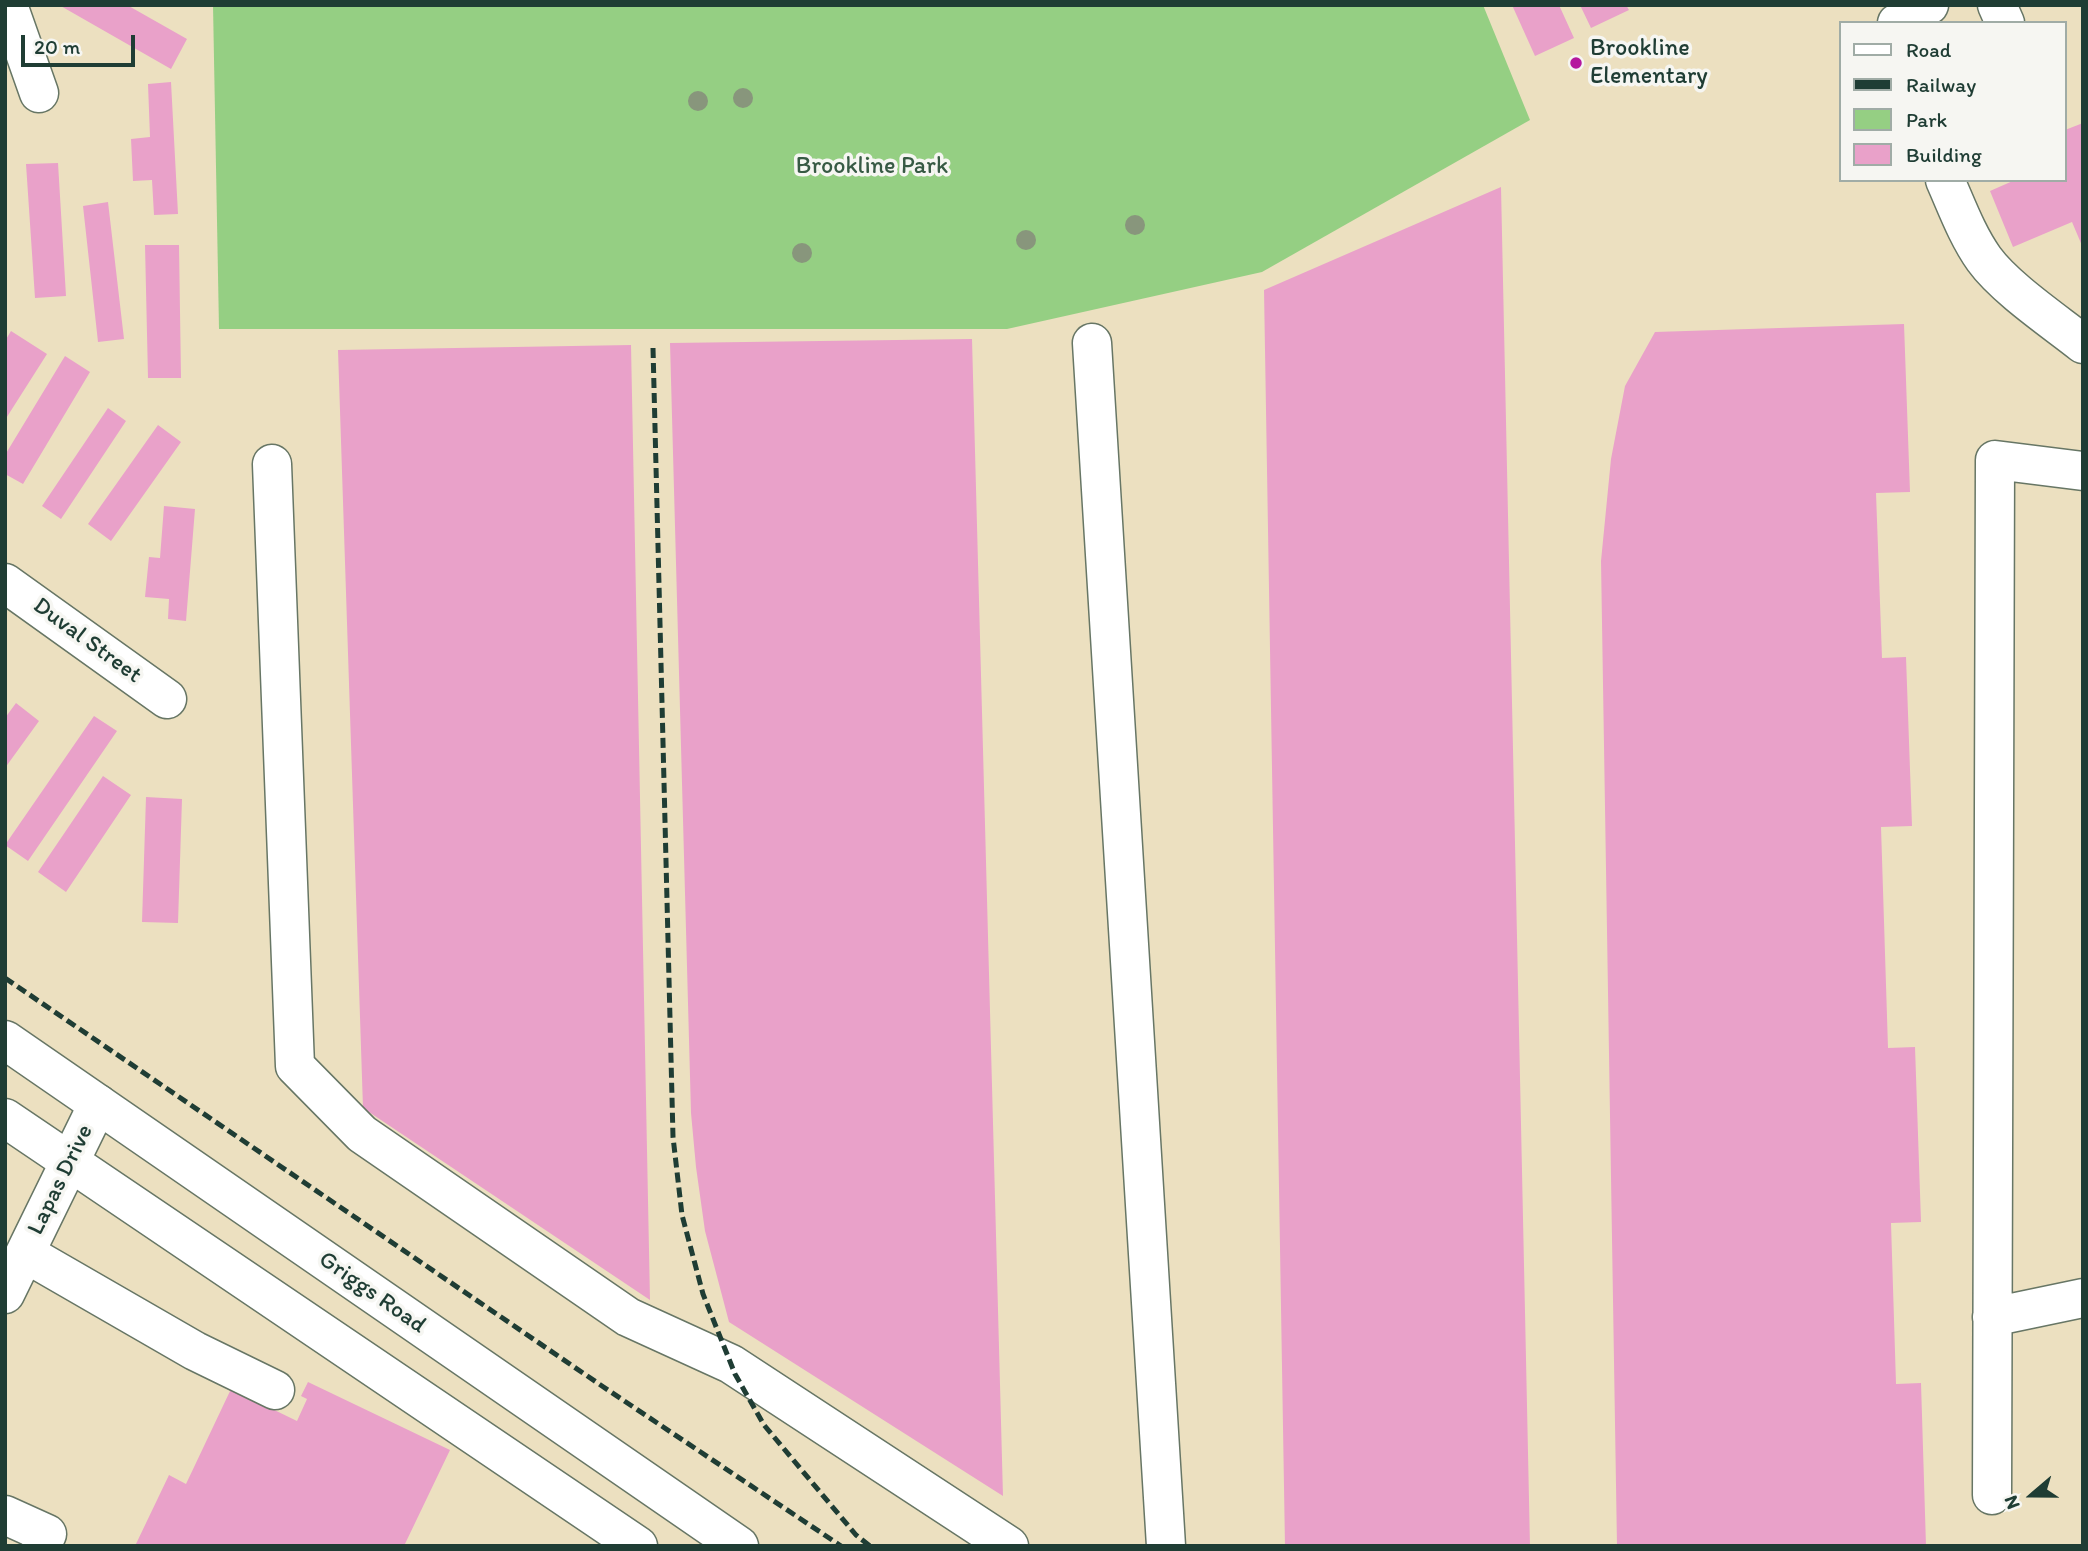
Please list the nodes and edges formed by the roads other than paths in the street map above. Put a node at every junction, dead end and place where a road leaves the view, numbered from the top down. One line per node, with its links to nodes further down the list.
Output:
1 (8, 5): 6 (main road)
2 (1929, 5): 4 (main road)
3 (1997, 5): 5 (main road)
4 (1901, 21)
5 (2005, 21)
6 (39, 93)
7 (1946, 182): 9 (main road)
8 (1092, 343): 29 (main road)
9 (2083, 344)
10 (272, 464): 28 (main road)
11 (2083, 471): 21 (main road)
12 (5, 583): 13 (main road, Duval Street)
13 (167, 699)
14 (5, 1040): 15 (main road, Griggs Road)
15 (98, 1104): 17 (main road, Lapas Drive); 25 (main road, Griggs Road)
16 (5, 1118): 17 (main road)
17 (69, 1162): 18 (main road, Lapas Drive); 27 (main road)
18 (25, 1253): 19 (main road, Lapas Drive); 22 (main road)
19 (5, 1294)
20 (2083, 1298): 21 (main road)
21 (1992, 1317): 23 (main road)
22 (275, 1390)
23 (1992, 1495)
24 (5, 1515): 26 (main road)
25 (733, 1544)
26 (41, 1546)
27 (639, 1546)
28 (1009, 1546)
29 (1166, 1546)

